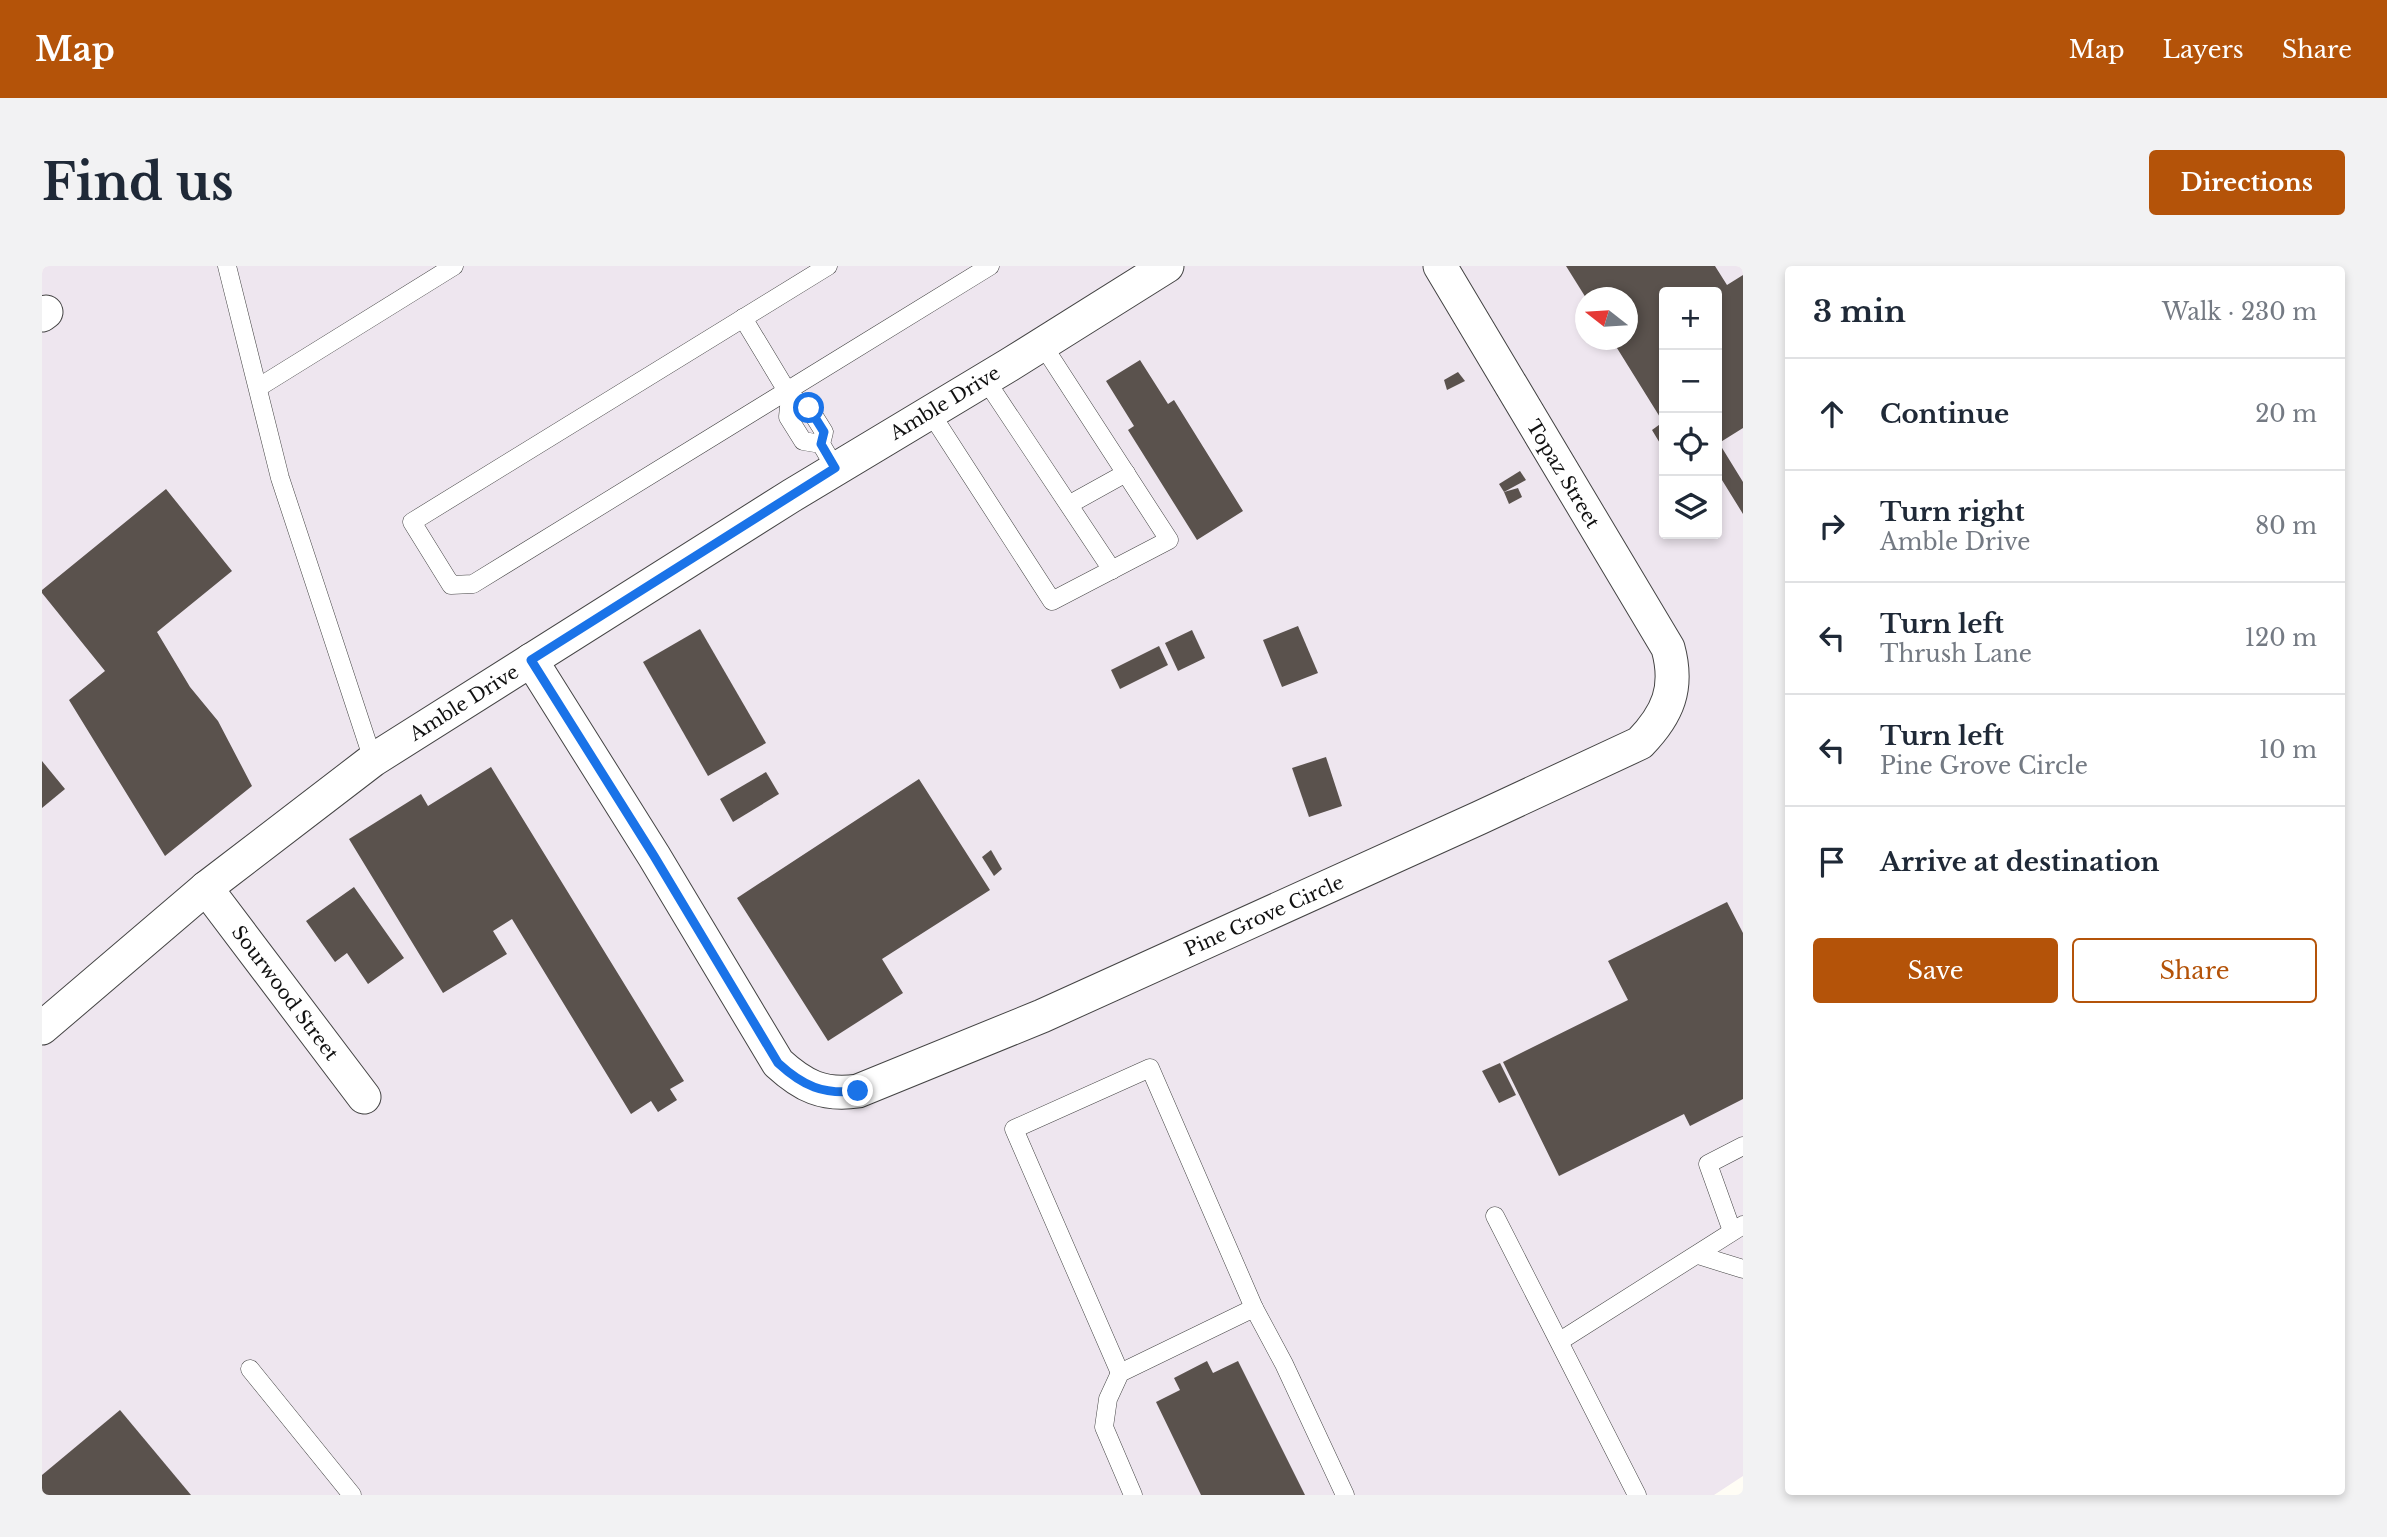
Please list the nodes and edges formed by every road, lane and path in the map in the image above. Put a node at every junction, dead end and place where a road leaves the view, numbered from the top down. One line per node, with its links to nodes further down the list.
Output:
1 (227, 266): 10 (lane)
2 (454, 266): 10 (lane)
3 (828, 266): 7 (lane)
4 (990, 266): 11 (lane)
5 (1167, 266): 8 (street, Amble Drive)
6 (1440, 266): 18 (street, Topaz Street)
7 (743, 318): 11 (lane); 11 (lane)
8 (1042, 344): 9 (street, Amble Drive); 14 (lane)
9 (985, 379): 12 (street, Amble Drive); 15 (lane)
10 (259, 387): 19 (lane)
11 (788, 394): 13 (lane)
12 (930, 412): 13 (street, Amble Drive); 16 (lane)
13 (828, 456): 17 (street, Amble Drive)
14 (1126, 473): 15 (lane); 16 (lane)
15 (1070, 504): 16 (lane)
16 (1112, 570)
17 (531, 660): 18 (street, Pine Grove Circle); 19 (street, Amble Drive)
18 (1672, 687)
19 (373, 760): 20 (street, Amble Drive)
20 (206, 888): 21 (street, Amble Drive); 22 (street, Sourwood Street)
21 (42, 1028)
22 (364, 1097)
23 (1743, 1146): 25 (lane)
24 (1495, 1216): 29 (lane)
25 (1737, 1228): 26 (lane)
26 (1698, 1255): 27 (lane); 29 (lane)
27 (1743, 1269)
28 (1254, 1308): 31 (lane); 31 (lane); 34 (lane)
29 (1560, 1341): 35 (lane)
30 (250, 1368): 32 (lane)
31 (1120, 1373): 33 (lane)
32 (352, 1495)
33 (1133, 1495)
34 (1345, 1495)
35 (1637, 1495)

